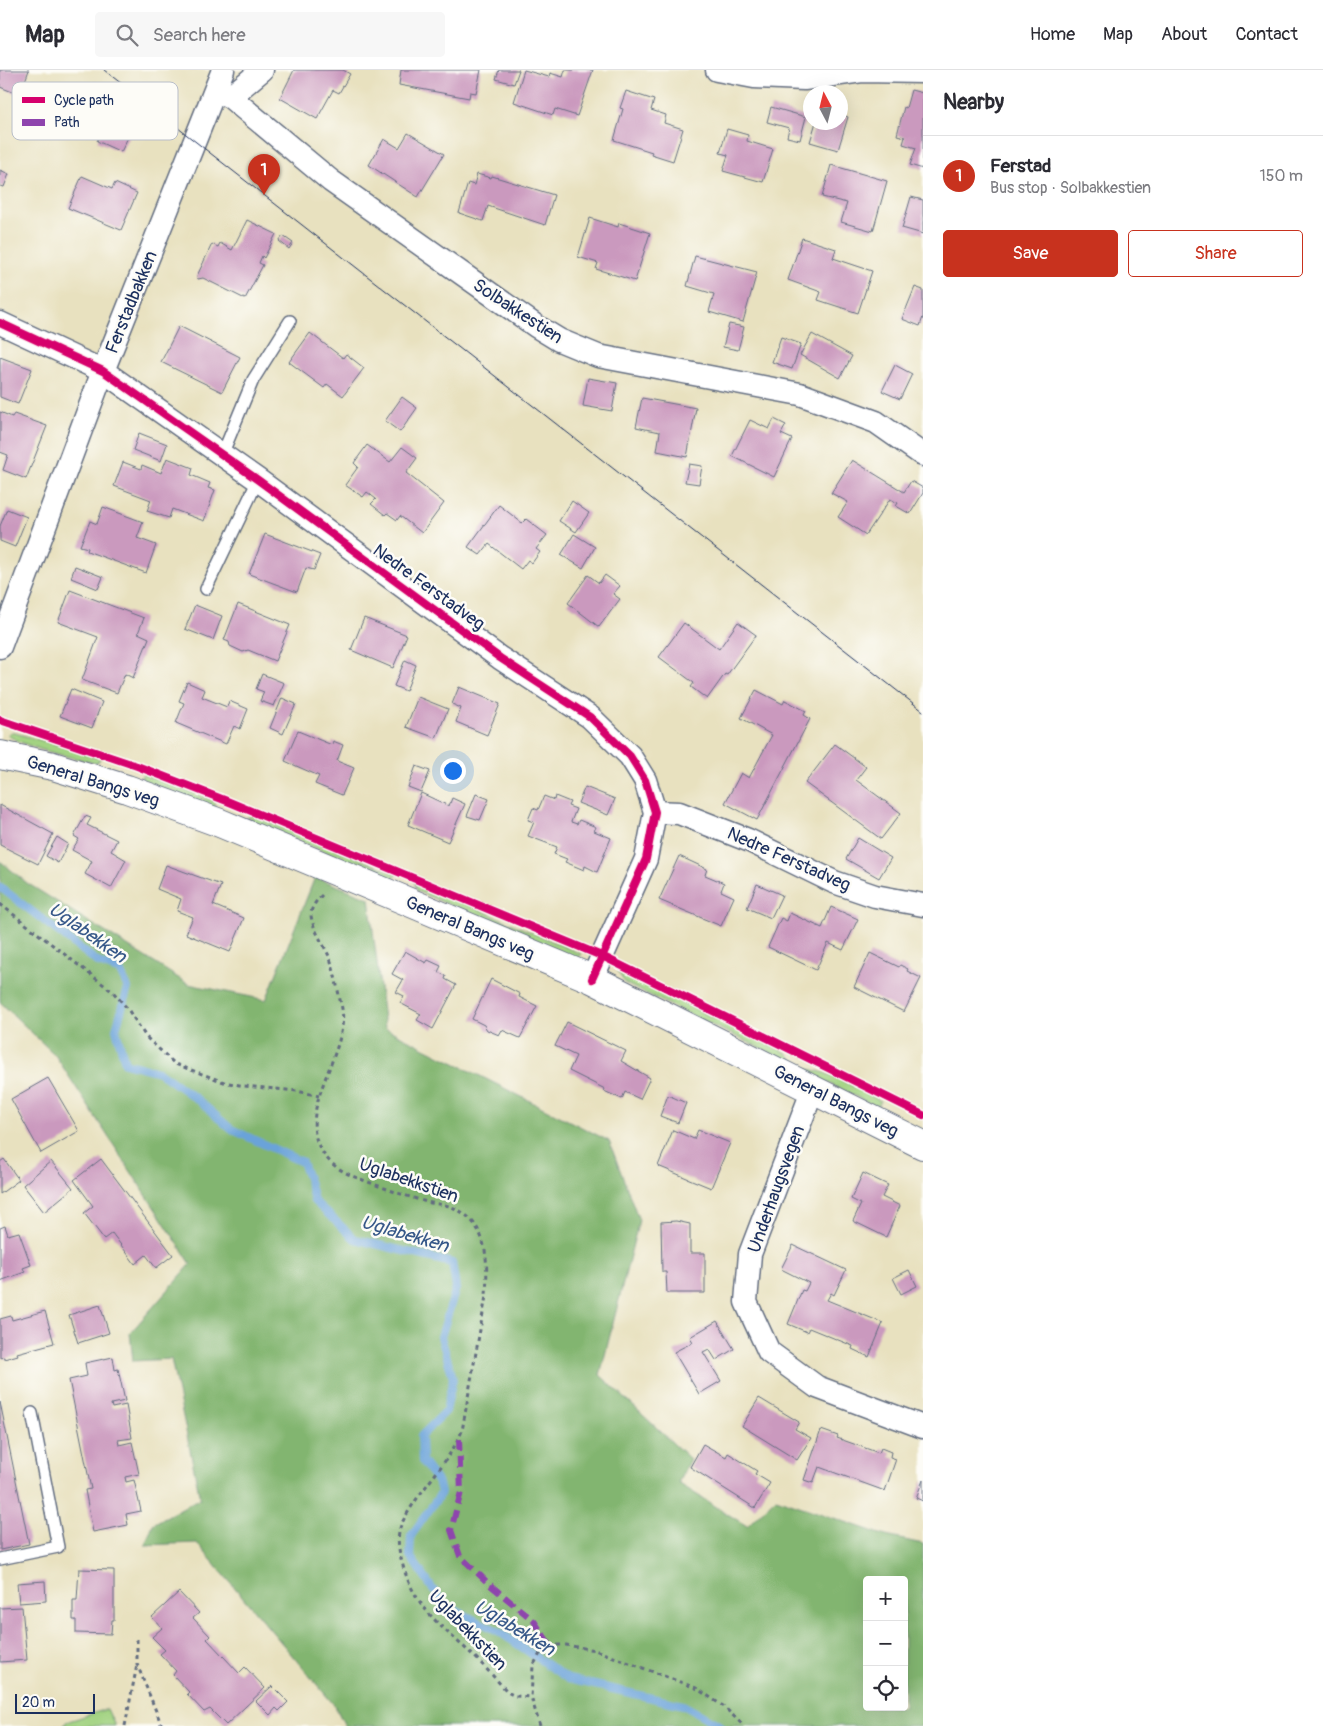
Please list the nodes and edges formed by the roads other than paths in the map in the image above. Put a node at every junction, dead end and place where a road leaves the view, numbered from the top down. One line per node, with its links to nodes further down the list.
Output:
1 (262, 70): 4 (street)
2 (717, 70): 3 (street)
3 (923, 72)
4 (223, 86): 7 (street, Ferstadbakken); 9 (street, Solbakkestien)
5 (290, 321): 8 (lane)
6 (0, 323): 7 (street, Nedre Ferstadveg)
7 (103, 371): 8 (street, Nedre Ferstadveg); 12 (street, Ferstadbakken)
8 (222, 455): 10 (street, Nedre Ferstadveg)
9 (923, 455)
10 (258, 480): 11 (lane); 14 (street, Nedre Ferstadveg)
11 (206, 589)
12 (0, 647)
13 (0, 755): 16 (street, General Bangs veg)
14 (655, 812): 15 (street, Nedre Ferstadveg); 16 (street, Nedre Ferstadveg)
15 (923, 905)
16 (592, 980): 17 (street, General Bangs veg)
17 (813, 1089): 18 (street, General Bangs veg); 20 (street, Underhaugsvegen)
18 (923, 1145)
19 (32, 1413): 21 (lane)
20 (923, 1427)
21 (0, 1559)

